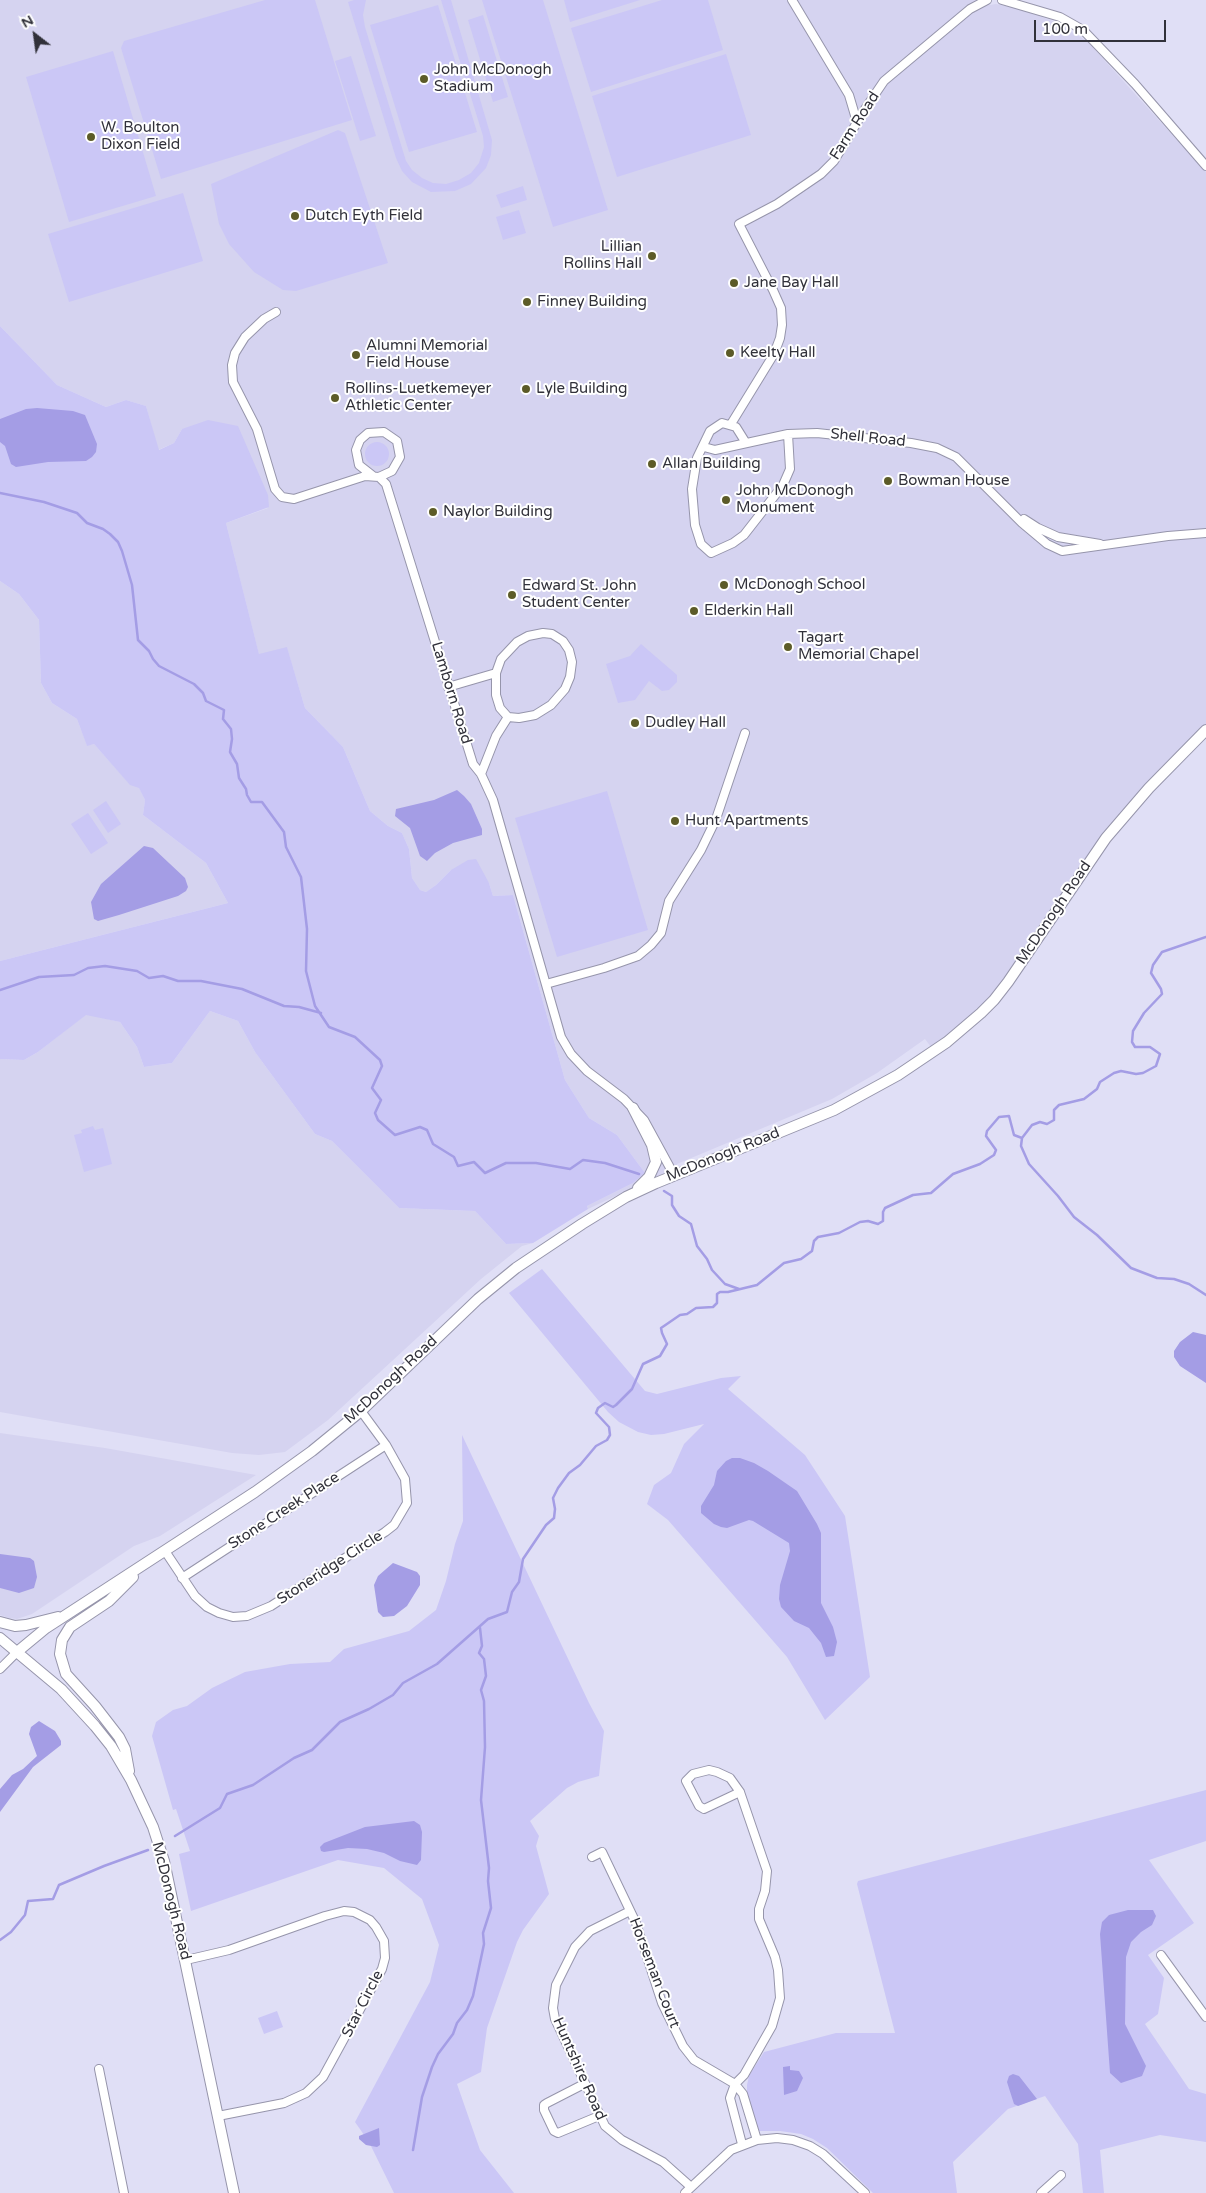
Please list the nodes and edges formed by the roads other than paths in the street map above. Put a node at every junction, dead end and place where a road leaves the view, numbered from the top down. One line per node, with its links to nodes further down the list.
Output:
1 (792, 0): 4 (street)
2 (987, 0): 4 (street, Farm Road)
3 (1002, 0): 5 (street)
4 (857, 122): 7 (street, Farm Road)
5 (1206, 166)
6 (276, 312): 11 (street)
7 (731, 424): 9 (street); 10 (street)
8 (788, 434): 9 (street, Shell Road); 10 (street); 12 (street, Shell Road)
9 (746, 443): 10 (street, Shell Road)
10 (704, 447)
11 (376, 477): 11 (street); 16 (street, Lamborn Road)
12 (1010, 510): 14 (street, Shell Road); 14 (street, Shell Road)
13 (1206, 534): 14 (street, Shell Road)
14 (1108, 545)
15 (496, 673): 16 (street); 17 (street); 17 (street)
16 (448, 687): 20 (street, Lamborn Road)
17 (508, 717): 20 (street)
18 (1206, 730): 23 (main road, McDonogh Road)
19 (745, 733): 21 (street)
20 (481, 774): 21 (street, Lamborn Road)
21 (546, 984): 22 (street, Lamborn Road)
22 (633, 1108): 23 (street, Lamborn Road); 24 (main road)
23 (674, 1175): 24 (main road, McDonogh Road)
24 (626, 1197): 25 (main road, McDonogh Road)
25 (361, 1411): 26 (street, Stoneridge Circle); 27 (main road, McDonogh Road)
26 (386, 1445): 29 (street, Stone Creek Place); 29 (street, Stoneridge Circle)
27 (165, 1551): 28 (main road, McDonogh Road); 29 (street, Stoneridge Circle)
28 (146, 1563): 30 (main road, McDonogh Road); 35 (main road)
29 (182, 1578)
30 (66, 1615): 31 (main road); 33 (main road, McDonogh Road)
31 (0, 1622)
32 (0, 1638): 33 (main road)
33 (17, 1652): 34 (street); 35 (main road, McDonogh Road)
34 (0, 1669)
35 (131, 1780): 40 (main road, McDonogh Road)
36 (740, 1792): 36 (street); 44 (street)
37 (592, 1857): 38 (street, Horseman Court)
38 (630, 1911): 43 (street, Huntshire Road); 44 (street, Horseman Court)
39 (1162, 1955): 41 (street)
40 (186, 1960): 45 (main road, McDonogh Road); 45 (street, Star Circle)
41 (1206, 2017)
42 (99, 2069): 51 (street)
43 (584, 2084): 46 (street, Huntshire Road); 46 (street)
44 (735, 2084): 47 (street); 48 (street)
45 (218, 2116): 52 (main road, McDonogh Road)
46 (599, 2116): 50 (street, Huntshire Road)
47 (757, 2140): 48 (street); 53 (street)
48 (742, 2144): 50 (street)
49 (1061, 2175): 54 (street)
50 (688, 2190)
51 (124, 2193)
52 (234, 2193)
53 (865, 2193)
54 (1041, 2193)

